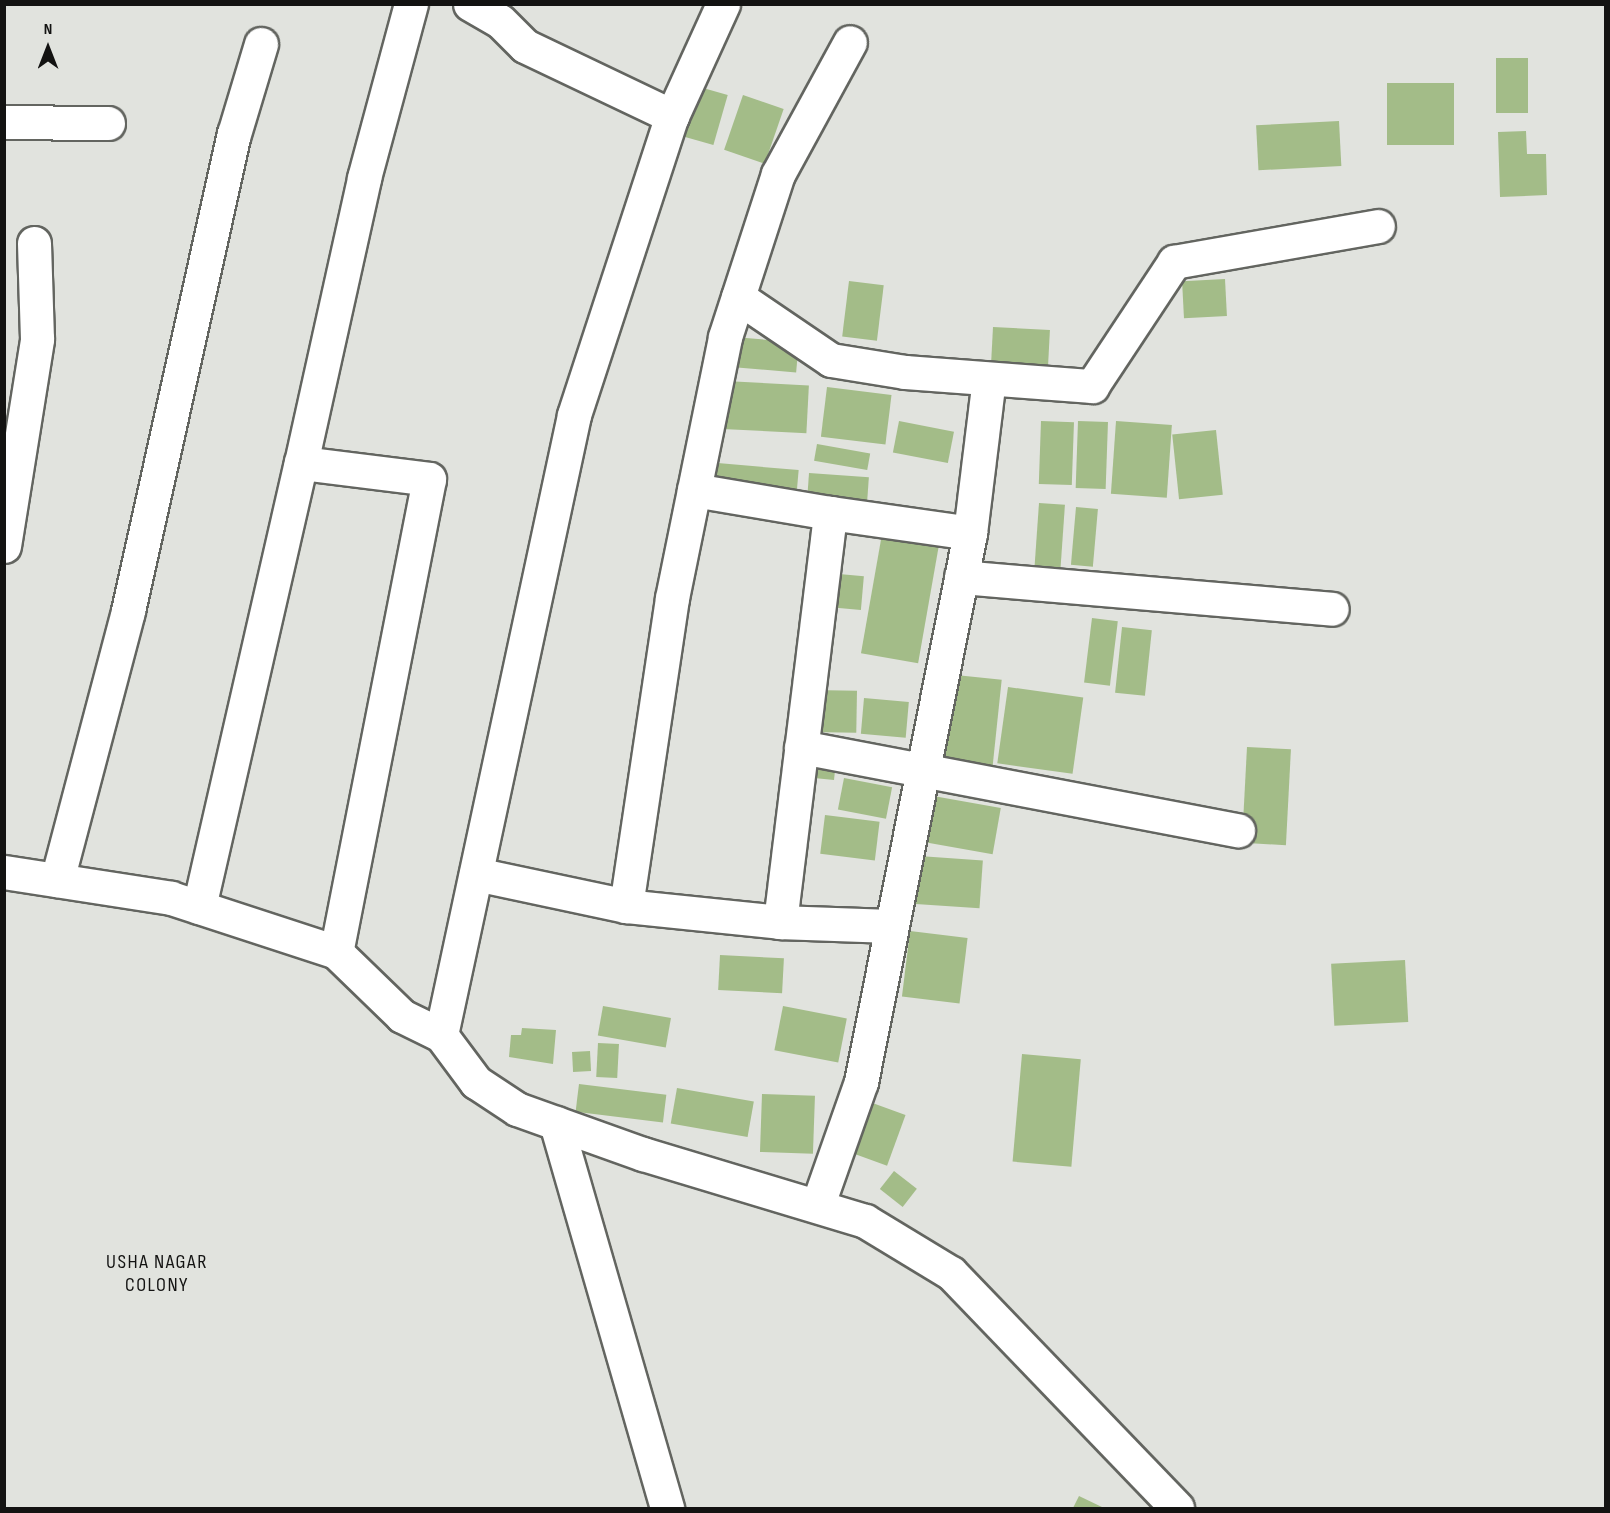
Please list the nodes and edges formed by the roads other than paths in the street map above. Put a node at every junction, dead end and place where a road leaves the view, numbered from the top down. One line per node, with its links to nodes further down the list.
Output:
1 (411, 4): 13 (street)
2 (470, 4): 6 (street)
3 (723, 4): 6 (street)
4 (850, 42): 11 (street)
5 (261, 44): 25 (street)
6 (672, 117): 24 (street)
7 (4, 122): 8 (street)
8 (108, 123)
9 (1378, 226): 12 (street)
10 (34, 243): 17 (street)
11 (738, 297): 12 (street); 14 (street)
12 (989, 379): 16 (street)
13 (301, 463): 27 (street); 30 (street)
14 (694, 490): 15 (street); 26 (street)
15 (830, 513): 16 (street); 20 (street)
16 (970, 533): 18 (street)
17 (4, 546)
18 (961, 577): 19 (street); 21 (street)
19 (1332, 609)
20 (801, 747): 21 (street); 28 (street)
21 (921, 774): 22 (street); 29 (street)
22 (1238, 830)
23 (4, 872): 25 (street)
24 (476, 874): 26 (street); 31 (street)
25 (57, 880): 27 (street)
26 (626, 906): 28 (street)
27 (199, 907): 30 (street)
28 (780, 922): 29 (street)
29 (889, 926): 33 (street)
30 (336, 952): 31 (street)
31 (441, 1035): 32 (street)
32 (556, 1123): 33 (street); 34 (street)
33 (818, 1204): 35 (street)
34 (667, 1509)
35 (1178, 1509)

